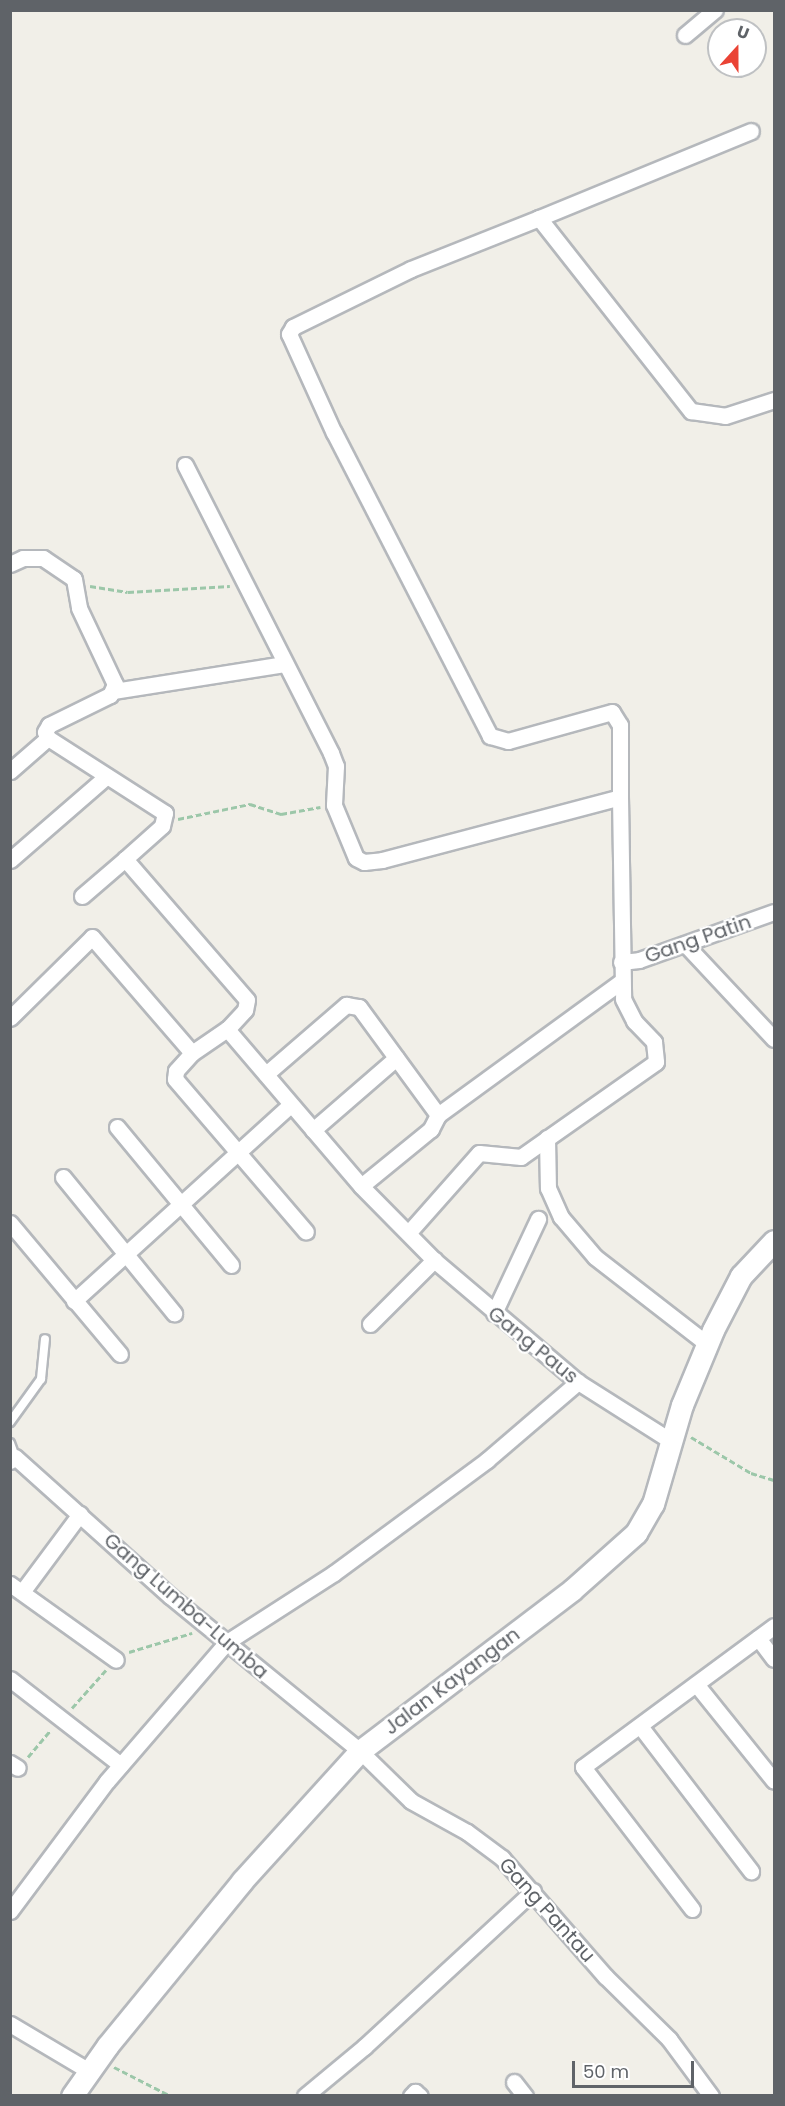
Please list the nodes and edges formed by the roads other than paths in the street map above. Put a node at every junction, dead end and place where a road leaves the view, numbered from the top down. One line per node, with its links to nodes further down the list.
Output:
1 (715, 10): 2 (street)
2 (685, 35)
3 (751, 131): 4 (street)
4 (539, 218): 5 (street); 13 (street)
5 (774, 400)
6 (185, 465): 8 (street)
7 (10, 564): 9 (street)
8 (285, 664): 9 (street); 13 (street)
9 (114, 691): 10 (street)
10 (48, 738): 11 (street); 12 (street)
11 (10, 771)
12 (107, 776): 14 (street); 15 (street)
13 (620, 797): 19 (street)
14 (125, 859): 16 (street); 22 (street)
15 (10, 860)
16 (82, 896)
17 (774, 912): 18 (street, Gang Patin)
18 (685, 944): 19 (street, Gang Patin); 23 (street)
19 (621, 962): 20 (street)
20 (622, 981): 28 (street); 31 (street)
21 (10, 1018): 24 (street)
22 (227, 1029): 24 (street); 26 (street, Gang Paus)
23 (774, 1039)
24 (192, 1053): 32 (street)
25 (396, 1058): 26 (street); 28 (street); 30 (street)
26 (266, 1074): 27 (street, Gang Paus)
27 (290, 1105): 30 (street, Gang Paus); 32 (street)
28 (438, 1115): 34 (street)
29 (117, 1127): 35 (street)
30 (313, 1130): 34 (street, Gang Paus)
31 (548, 1138): 39 (street); 49 (street)
32 (236, 1153): 35 (street); 38 (street)
33 (63, 1177): 41 (street)
34 (361, 1186): 39 (street, Gang Paus)
35 (181, 1203): 41 (street); 43 (street)
36 (538, 1219): 46 (street)
37 (10, 1223): 44 (street)
38 (306, 1232)
39 (409, 1232): 42 (street, Gang Paus)
40 (774, 1241): 49 (street, Jalan Kayangan)
41 (126, 1254): 44 (street); 45 (street)
42 (434, 1260): 46 (street, Gang Paus); 47 (street)
43 (231, 1265)
44 (74, 1301): 50 (street)
45 (174, 1313)
46 (494, 1313): 51 (street, Gang Paus)
47 (370, 1324)
48 (45, 1339): 52 (lane)
49 (707, 1344): 53 (street, Jalan Kayangan)
50 (120, 1354)
51 (578, 1382): 53 (street, Gang Paus); 59 (street)
52 (10, 1422)
53 (673, 1434): 65 (street, Jalan Kayangan)
54 (12, 1454): 55 (street, Gang Lumba-Lumba)
55 (80, 1514): 56 (street); 59 (street, Gang Lumba-Lumba)
56 (16, 1588): 61 (street)
57 (774, 1626): 58 (street)
58 (758, 1638): 60 (street); 63 (street)
59 (227, 1642): 65 (street, Gang Lumba-Lumba); 66 (street)
60 (774, 1659)
61 (116, 1660)
62 (10, 1678): 66 (street)
63 (696, 1684): 64 (street); 67 (street)
64 (640, 1726): 68 (street); 70 (street)
65 (360, 1751): 69 (street, Gang Pantau); 73 (street, Jalan Kayangan)
66 (121, 1765): 71 (street)
67 (774, 1781)
68 (751, 1871)
69 (533, 1891): 76 (street); 80 (street, Gang Pantau)
70 (692, 1909)
71 (10, 1911)
72 (10, 2024): 73 (street)
73 (93, 2065): 75 (street, Jalan Kayangan)
74 (514, 2082): 79 (street)
75 (72, 2096)
76 (305, 2096)
77 (411, 2096): 78 (street)
78 (420, 2096)
79 (525, 2096)
80 (711, 2096)

